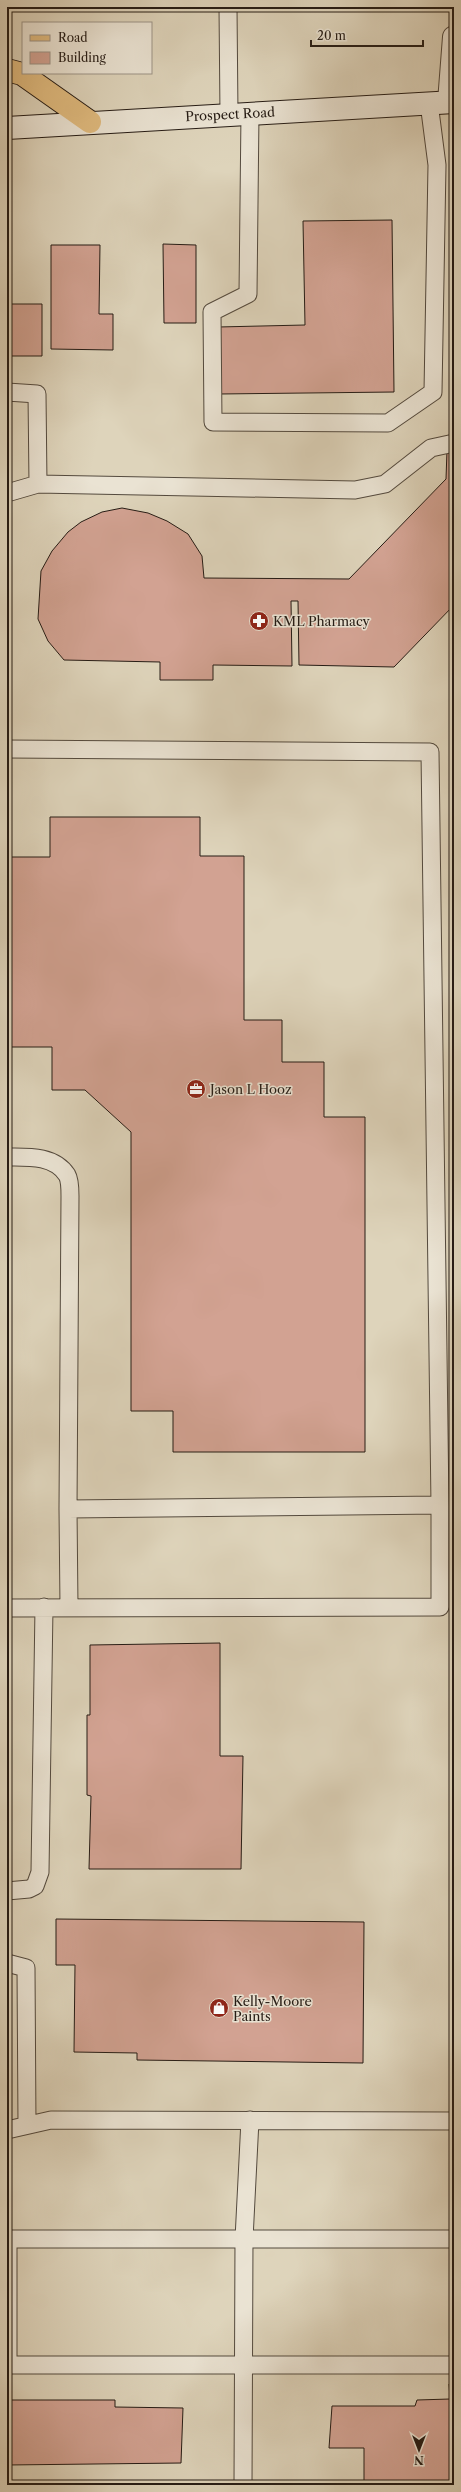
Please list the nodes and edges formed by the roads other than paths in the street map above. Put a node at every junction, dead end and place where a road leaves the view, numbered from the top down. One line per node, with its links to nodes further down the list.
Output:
1 (228, 7): 5 (lane)
2 (454, 37): 4 (main road)
3 (7, 70): 6 (main road)
4 (444, 103): 5 (main road, Prospect Road); 5 (lane)
5 (239, 114): 6 (main road, Prospect Road)
6 (90, 122): 7 (main road, Prospect Road)
7 (7, 128)
8 (7, 392): 10 (lane)
9 (454, 443): 10 (lane)
10 (38, 484): 11 (lane)
11 (7, 493)
12 (7, 749): 14 (lane)
13 (7, 1157): 15 (lane)
14 (440, 1504): 15 (lane); 16 (lane)
15 (68, 1509): 16 (lane)
16 (69, 1607): 18 (lane)
17 (7, 1608): 18 (lane)
18 (44, 1608): 19 (lane)
19 (7, 1891)
20 (7, 1963): 23 (lane)
21 (250, 2120): 22 (lane); 23 (lane); 25 (lane)
22 (454, 2121)
23 (27, 2125): 24 (lane)
24 (7, 2130)
25 (244, 2239): 26 (lane); 27 (lane); 28 (lane)
26 (454, 2239)
27 (8, 2365): 28 (lane)
28 (243, 2365): 29 (lane); 30 (lane)
29 (454, 2365)
30 (243, 2485)

